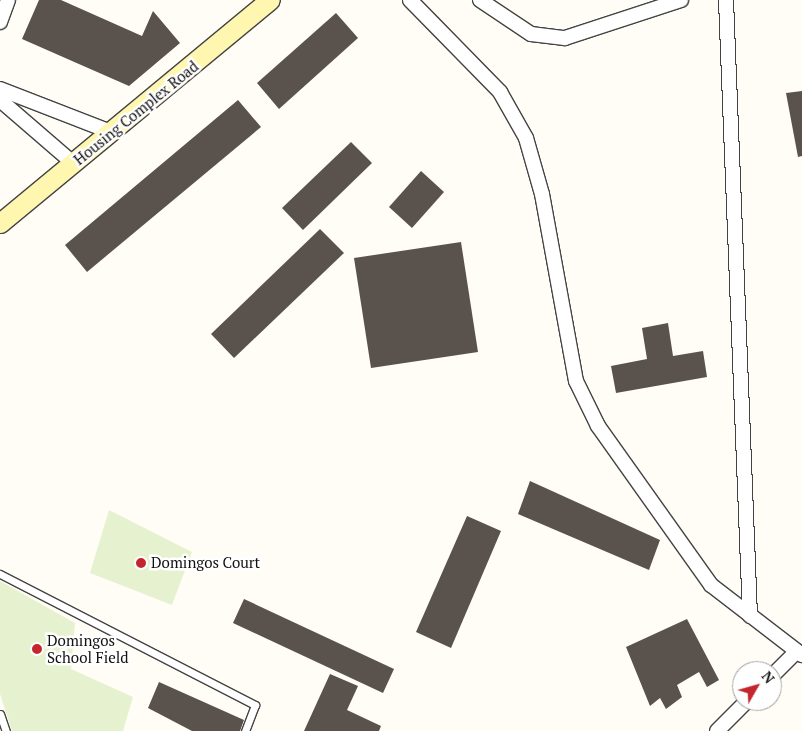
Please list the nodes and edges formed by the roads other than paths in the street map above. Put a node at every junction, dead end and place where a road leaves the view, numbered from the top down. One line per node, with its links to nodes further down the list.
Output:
1 (8, 0): 7 (street)
2 (270, 0): 10 (street, Housing Complex Road)
3 (410, 0): 14 (street)
4 (480, 0): 5 (street)
5 (681, 0)
6 (726, 0): 14 (street)
7 (0, 22)
8 (0, 89): 10 (street)
9 (0, 100): 11 (street)
10 (111, 132): 11 (street, Housing Complex Road)
11 (73, 163): 12 (street, Housing Complex Road)
12 (0, 224)
13 (0, 574): 20 (lane)
14 (750, 616): 15 (street)
15 (799, 653): 16 (street)
16 (782, 667)
17 (737, 711): 21 (street)
18 (0, 714): 19 (lane)
19 (6, 731)
20 (245, 731)
21 (717, 731)

